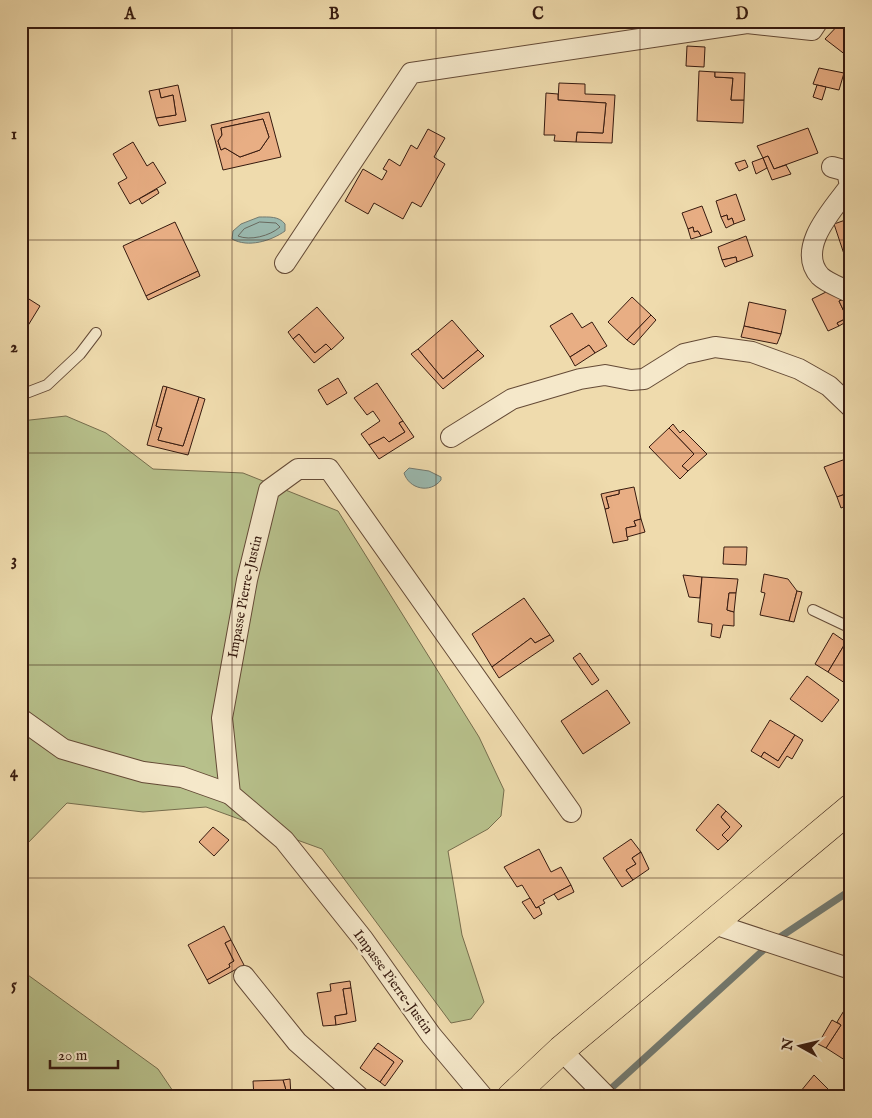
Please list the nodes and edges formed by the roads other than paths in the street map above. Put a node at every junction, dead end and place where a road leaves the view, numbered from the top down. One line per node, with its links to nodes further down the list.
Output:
1 (818, 21): 3 (street)
2 (832, 167): 4 (street)
3 (285, 263)
4 (851, 293)
5 (96, 333): 6 (lane)
6 (21, 395)
7 (851, 407): 8 (street)
8 (451, 437)
9 (813, 610): 10 (lane)
10 (851, 628)
11 (21, 719): 12 (street)
12 (230, 794): 14 (street, Impasse Pierre-Justin); 21 (street, Impasse Pierre-Justin)
13 (851, 808): 15 (main road)
14 (571, 812)
15 (714, 924): 16 (street); 18 (main road)
16 (851, 968)
17 (244, 976): 20 (street)
18 (561, 1050): 19 (street); 22 (main road)
19 (603, 1092)
20 (359, 1097)
21 (483, 1097)
22 (511, 1097)

